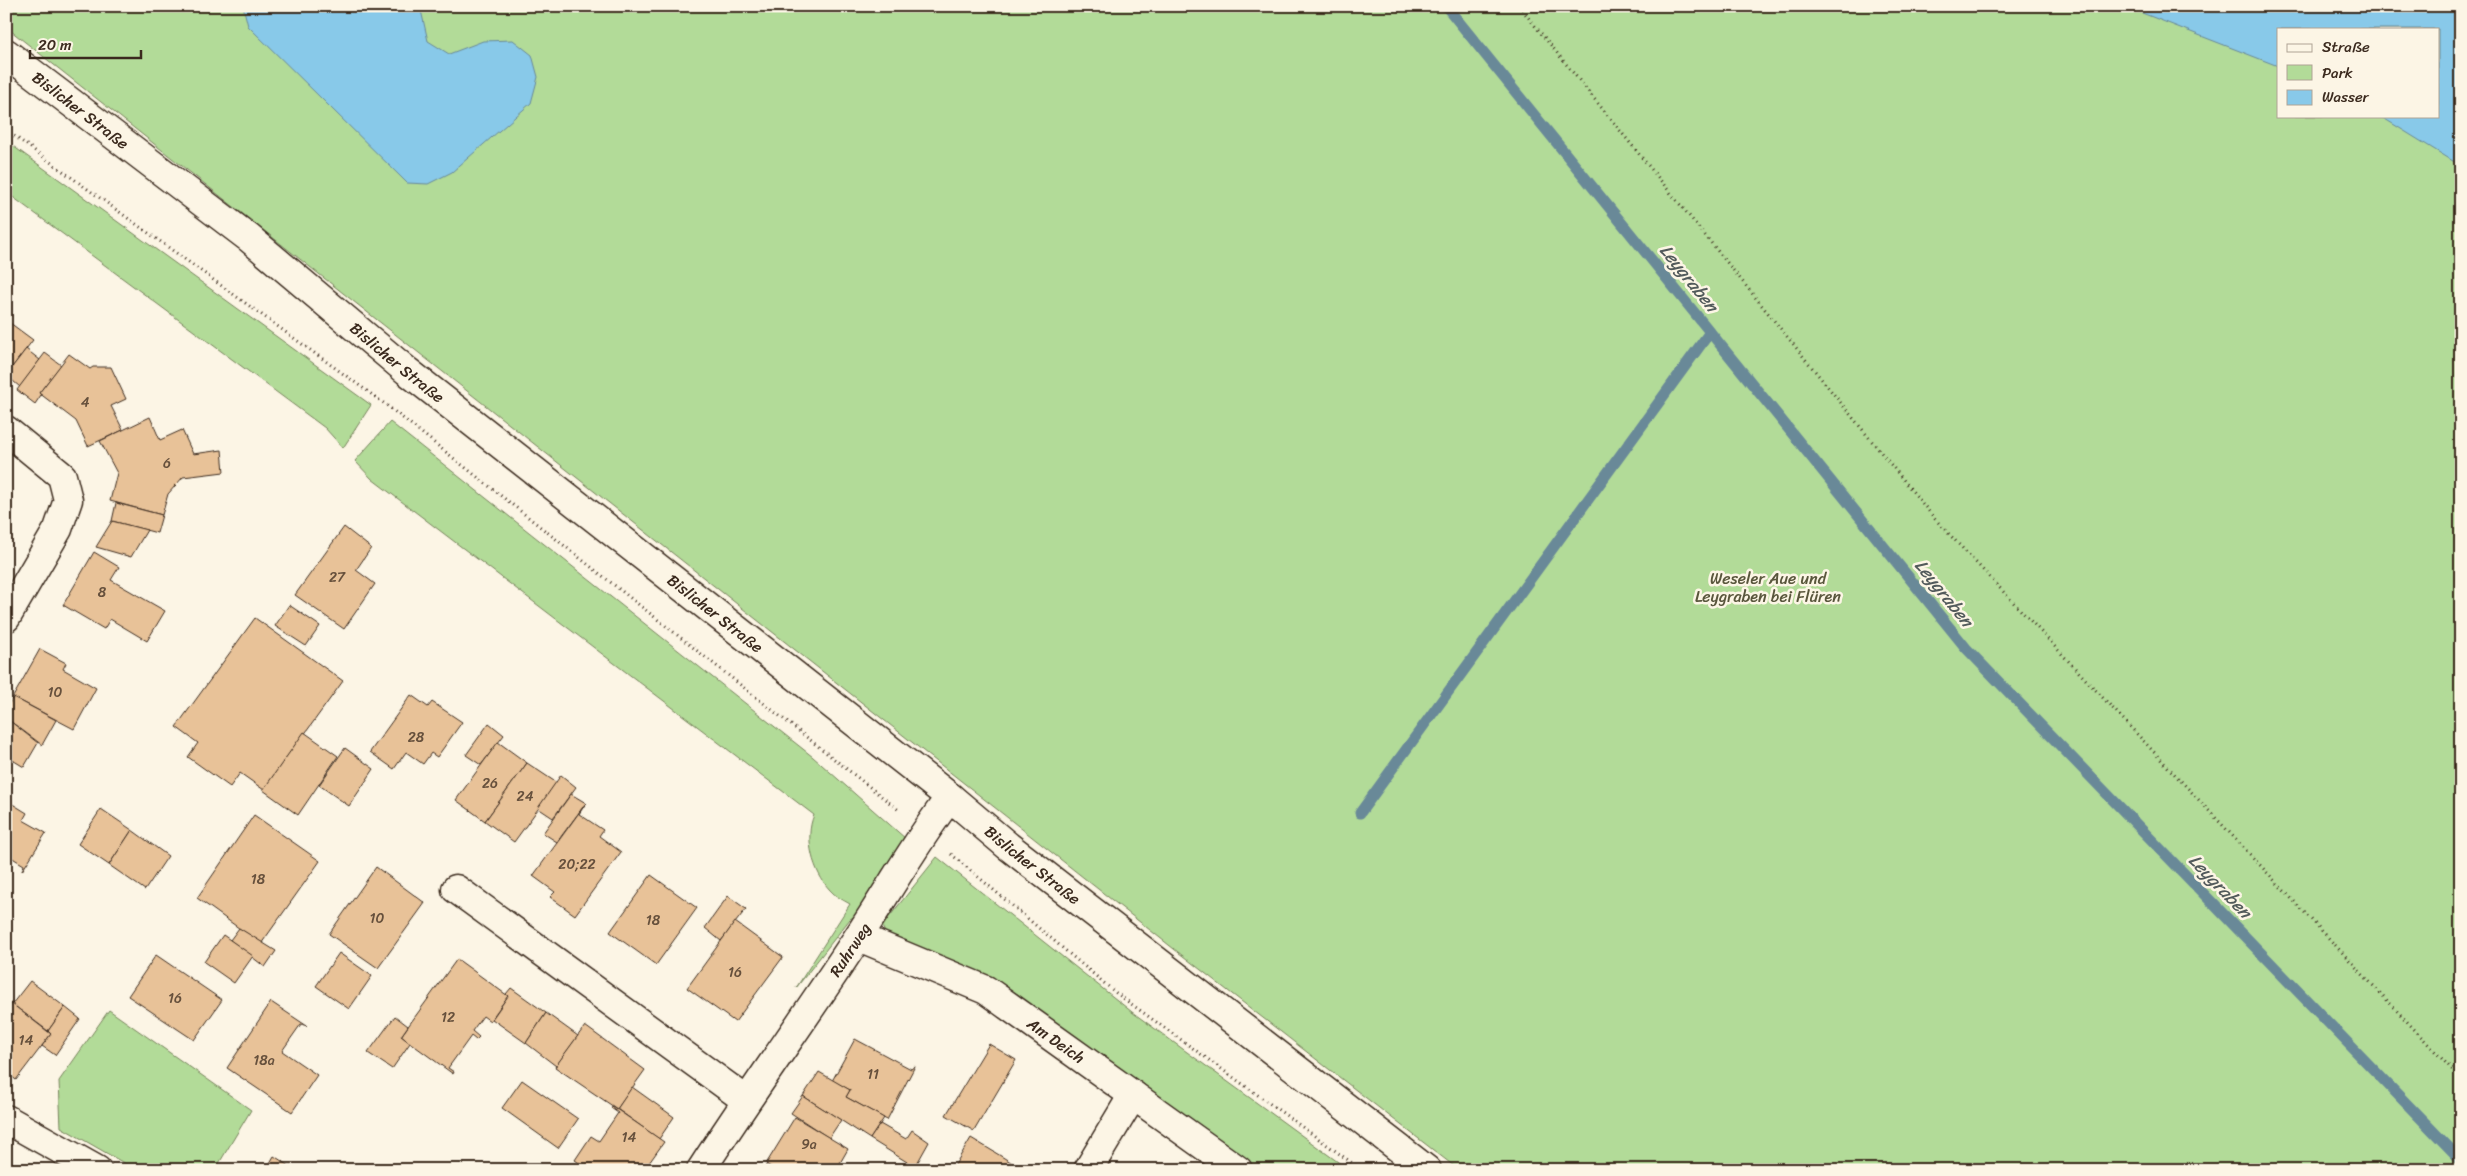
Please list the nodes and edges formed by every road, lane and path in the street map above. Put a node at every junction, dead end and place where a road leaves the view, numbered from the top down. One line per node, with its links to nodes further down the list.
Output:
1 (1519, 6): 10 (path)
2 (6, 53): 6 (street, Bislicher Straße)
3 (6, 130): 7 (path)
4 (6, 430): 5 (street)
5 (6, 618)
6 (950, 797): 7 (street, Ruhrweg); 19 (street, Bislicher Straße)
7 (924, 831): 9 (street, Ruhrweg); 18 (path)
8 (456, 890): 12 (street)
9 (859, 937): 11 (street, Am Deich); 12 (street, Ruhrweg)
10 (2461, 1079)
11 (1133, 1095): 16 (street); 17 (street, Am Deich)
12 (746, 1100): 15 (street, Ruhrweg)
13 (6, 1119): 14 (street)
14 (96, 1170)
15 (701, 1170)
16 (1088, 1170)
17 (1238, 1170)
18 (1362, 1170)
19 (1427, 1170)

